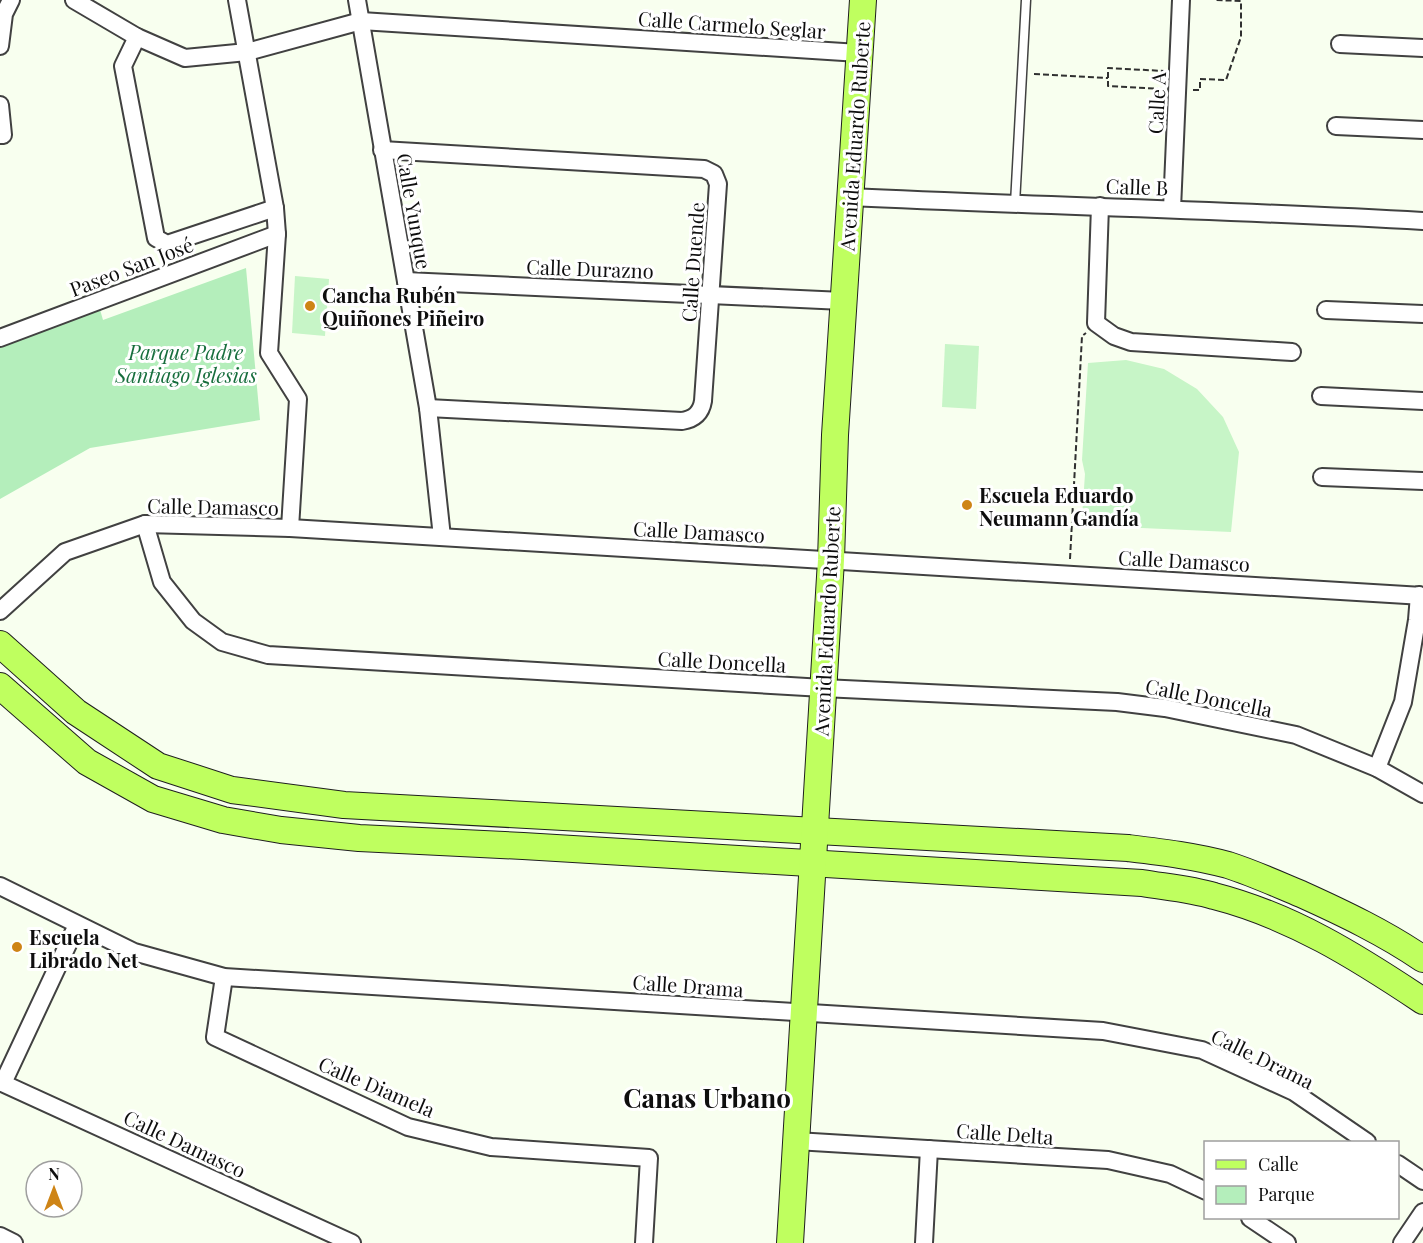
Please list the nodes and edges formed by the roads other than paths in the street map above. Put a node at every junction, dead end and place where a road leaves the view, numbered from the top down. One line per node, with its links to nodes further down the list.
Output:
1 (11, 0): 11 (street)
2 (74, 0): 9 (street, Calle Carmelo Seglar)
3 (237, 0): 13 (street)
4 (357, 0): 8 (street, Calle Yunque)
5 (863, 0): 14 (main road, Avenida Eduardo Ruberte)
6 (1026, 0): 21 (lane)
7 (1181, 0): 24 (street, Calle A)
8 (361, 21): 13 (street, Calle Carmelo Seglar); 14 (street, Calle Carmelo Seglar); 19 (street, Calle Yunque)
9 (137, 37): 13 (street, Calle Carmelo Seglar); 23 (street)
10 (1340, 44): 12 (street)
11 (0, 46)
12 (1423, 48)
13 (247, 52): 23 (street)
14 (859, 53): 20 (main road, Avenida Eduardo Ruberte)
15 (0, 105): 18 (street)
16 (1336, 126): 17 (street)
17 (1423, 130)
18 (0, 135)
19 (382, 150): 27 (street, Calle Yunque); 28 (street, Calle Duende)
20 (850, 197): 21 (street, Calle B); 29 (main road, Avenida Eduardo Ruberte)
21 (1016, 204): 22 (street, Calle B)
22 (1100, 206): 24 (street, Calle B); 33 (street)
23 (275, 207): 26 (street)
24 (1172, 209): 25 (street, Calle B)
25 (1423, 221)
26 (276, 234): 32 (street, Paseo San José); 40 (street)
27 (406, 281): 28 (street, Calle Durazno); 36 (street, Calle Yunque)
28 (711, 294): 29 (street, Calle Durazno); 36 (street, Calle Duende)
29 (843, 301): 42 (main road, Avenida Eduardo Ruberte)
30 (1326, 310): 31 (street)
31 (1423, 314)
32 (0, 338)
33 (1292, 352)
34 (1321, 396): 35 (street)
35 (1423, 401)
36 (428, 408): 41 (street, Calle Yunque)
37 (1322, 477): 38 (street)
38 (1423, 482)
39 (145, 524): 40 (street, Calle Damasco); 44 (street, Calle Damasco); 47 (street, Calle Doncella)
40 (290, 528): 41 (street, Calle Damasco)
41 (442, 537): 42 (street, Calle Damasco)
42 (831, 560): 43 (street, Calle Damasco); 47 (main road, Avenida Eduardo Ruberte)
43 (1421, 595): 48 (street)
44 (0, 612)
45 (0, 644): 50 (main road)
46 (0, 686): 51 (main road)
47 (823, 688): 48 (street, Calle Doncella); 50 (main road, Avenida Eduardo Ruberte)
48 (1377, 768): 49 (street, Calle Doncella)
49 (1423, 794)
50 (815, 832): 51 (main road, Avenida Eduardo Ruberte); 54 (main road)
51 (813, 864): 56 (main road); 57 (main road, Avenida Eduardo Ruberte)
52 (0, 886): 53 (street, Calle Drama)
53 (77, 925): 55 (street, Calle Drama); 58 (street)
54 (1423, 959)
55 (224, 977): 57 (street, Calle Drama); 70 (street, Calle Diamela)
56 (1423, 1001)
57 (804, 1013): 59 (main road, Avenida Eduardo Ruberte); 60 (street, Calle Drama)
58 (1, 1083): 69 (street, Calle Damasco)
59 (796, 1141): 61 (street, Calle Delta); 71 (main road, Avenida Eduardo Ruberte)
60 (1364, 1141)
61 (929, 1149): 64 (street, Calle Delta); 72 (street)
62 (1399, 1165): 63 (street)
63 (1423, 1181)
64 (1204, 1190)
65 (1423, 1212): 74 (street)
66 (1251, 1219): 73 (street)
67 (0, 1236): 68 (street)
68 (14, 1243)
69 (352, 1243)
70 (644, 1243)
71 (790, 1243)
72 (924, 1243)
73 (1287, 1243)
74 (1401, 1243)

